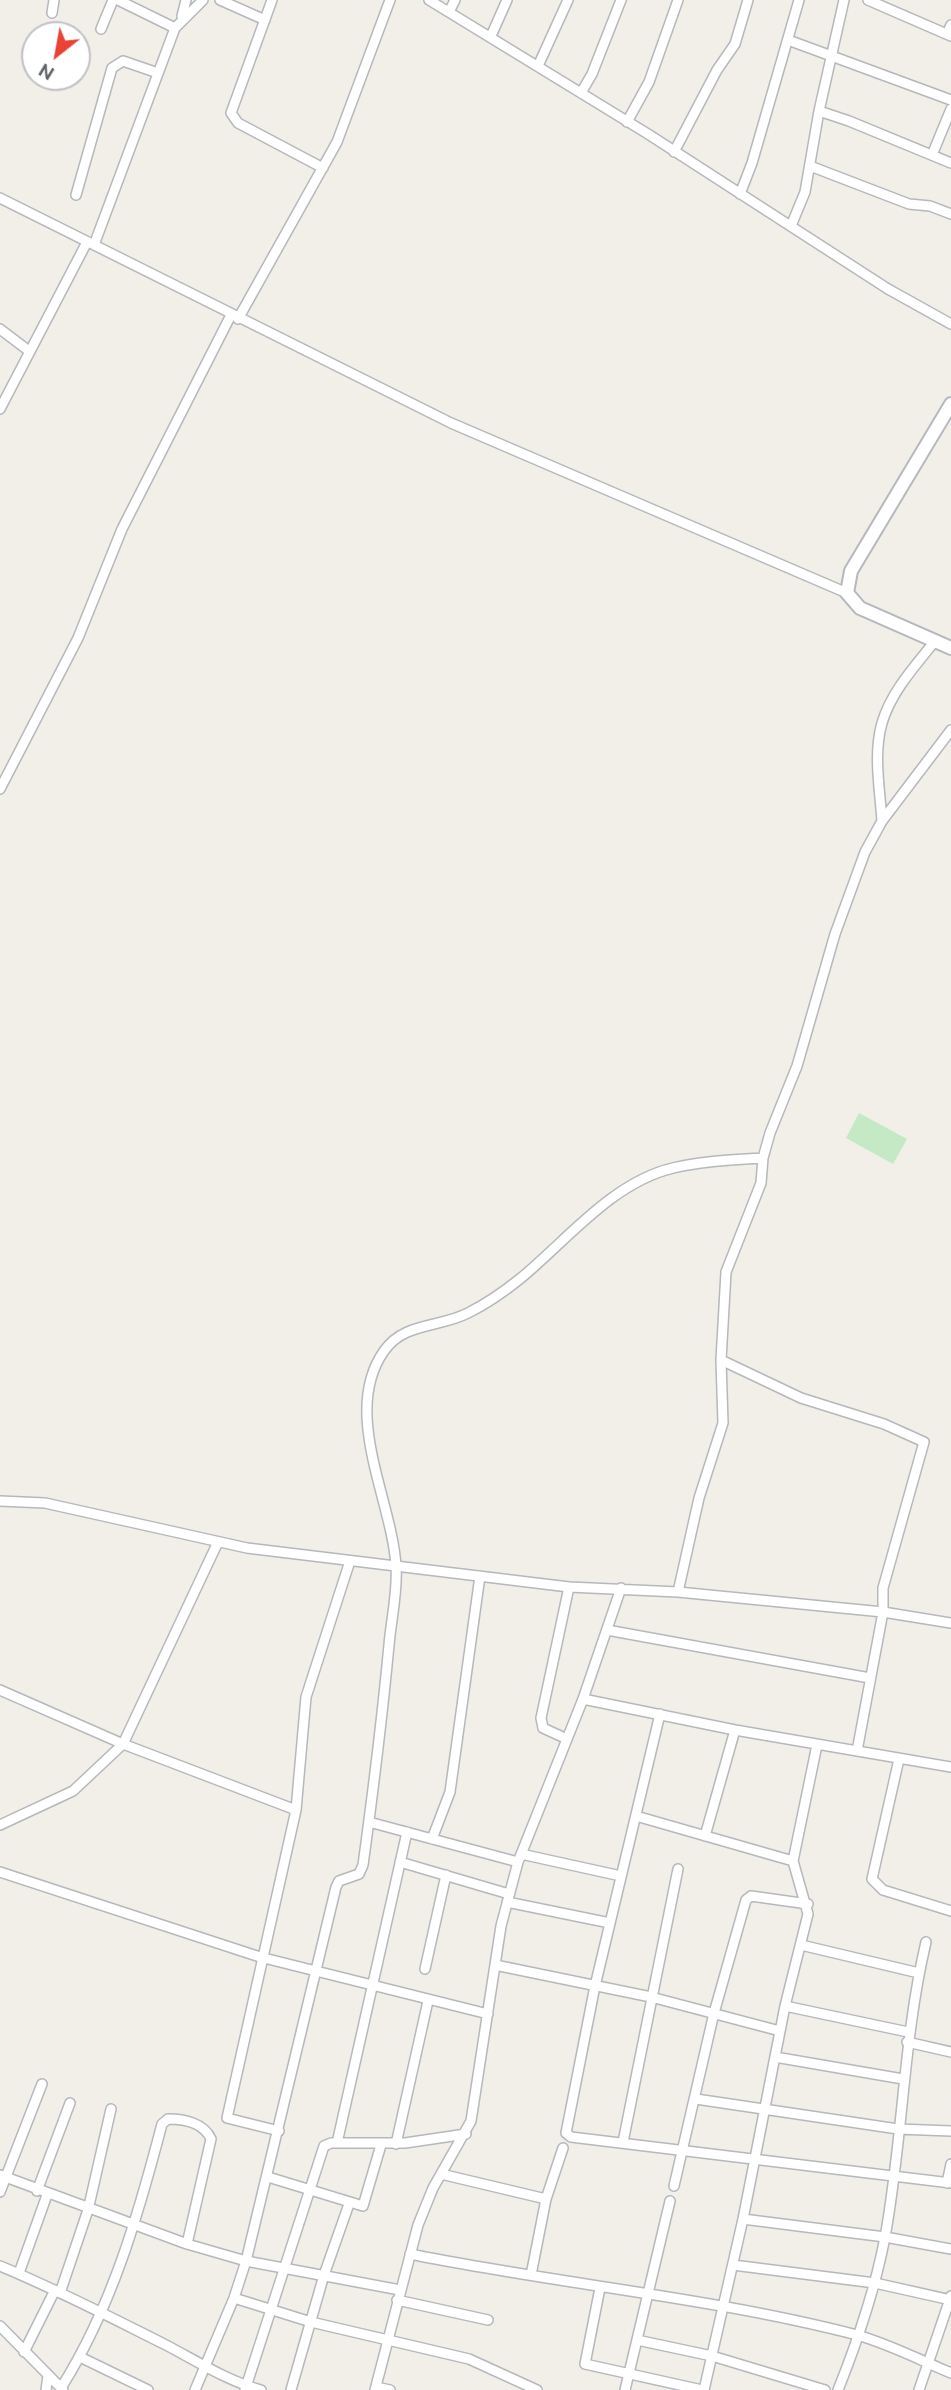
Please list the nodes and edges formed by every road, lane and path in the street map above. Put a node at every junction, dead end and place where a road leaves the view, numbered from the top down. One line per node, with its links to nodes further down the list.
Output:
1 (54, 0): 20 (street)
2 (113, 0): 25 (street)
3 (118, 0): 24 (street)
4 (186, 0): 21 (street)
5 (203, 0): 21 (street)
6 (220, 0): 22 (street)
7 (272, 0): 22 (street)
8 (390, 0): 41 (street)
9 (429, 0): 19 (street)
10 (455, 0): 19 (street)
11 (507, 0): 27 (street)
12 (568, 0): 30 (street)
13 (621, 0): 32 (street)
14 (678, 0): 36 (street)
15 (748, 0): 37 (street)
16 (799, 0): 28 (street)
17 (845, 0): 29 (street)
18 (868, 0): 26 (street)
19 (449, 12): 27 (street)
20 (52, 13)
21 (182, 18): 24 (street)
22 (265, 20): 41 (street)
23 (951, 24): 26 (street)
24 (175, 28): 31 (street)
25 (101, 29)
26 (949, 35)
27 (491, 36): 30 (street)
28 (788, 40): 29 (street); 42 (street)
29 (832, 55): 33 (street); 35 (street)
30 (538, 66): 32 (street)
31 (158, 73): 43 (street); 47 (street)
32 (581, 93): 36 (street)
33 (951, 100)
34 (951, 109): 38 (street)
35 (819, 111): 38 (street); 40 (street)
36 (627, 122): 37 (street)
37 (674, 152): 42 (street)
38 (932, 155): 39 (street)
39 (951, 163)
40 (810, 166): 45 (street); 46 (street)
41 (323, 168): 48 (street)
42 (740, 194): 46 (street)
43 (76, 195)
44 (0, 198): 47 (street)
45 (951, 214)
46 (790, 226): 49 (street)
47 (90, 244): 48 (street); 51 (street)
48 (234, 317): 54 (street); 58 (street)
49 (951, 324)
50 (0, 329): 51 (street)
51 (29, 351): 53 (street)
52 (951, 404): 54 (street)
53 (0, 409)
54 (847, 593): 55 (street)
55 (935, 641): 56 (street); 59 (street)
56 (951, 648)
57 (951, 730): 59 (street)
58 (0, 789)
59 (882, 821): 60 (street)
60 (763, 1158): 61 (street); 65 (street)
61 (720, 1360): 69 (street); 70 (street)
62 (0, 1501): 63 (street)
63 (218, 1542): 64 (street); 79 (street)
64 (350, 1561): 65 (street); 84 (street)
65 (396, 1566): 66 (street); 86 (street)
66 (480, 1576): 67 (street); 90 (street)
67 (569, 1587): 68 (street); 78 (street)
68 (621, 1588): 69 (street); 72 (street)
69 (678, 1592): 70 (street)
70 (883, 1612): 71 (street); 73 (street)
71 (951, 1623)
72 (607, 1630): 73 (street); 75 (street)
73 (870, 1678): 81 (street)
74 (0, 1690): 79 (street)
75 (583, 1699): 76 (street); 78 (street)
76 (660, 1714): 77 (street); 85 (street)
77 (735, 1730): 80 (street); 89 (street)
78 (566, 1739): 91 (street)
79 (123, 1744): 84 (street); 87 (street)
80 (817, 1745): 81 (street); 92 (street)
81 (857, 1751): 82 (street)
82 (899, 1759): 83 (street); 100 (street)
83 (951, 1766)
84 (296, 1810): 104 (street)
85 (636, 1816): 89 (street); 97 (street)
86 (369, 1822): 88 (street); 107 (street)
87 (0, 1825)
88 (407, 1832): 90 (street); 93 (street)
89 (705, 1836): 92 (street)
90 (432, 1839): 91 (street)
91 (520, 1858): 97 (street); 98 (street)
92 (793, 1861): 99 (street)
93 (400, 1862): 96 (street); 109 (street)
94 (678, 1869): 111 (street)
95 (0, 1872): 104 (street)
96 (446, 1875): 98 (street); 106 (street)
97 (621, 1876): 101 (street)
98 (508, 1898): 101 (street); 105 (street)
99 (808, 1904): 103 (street); 114 (street)
100 (951, 1911)
101 (610, 1923): 110 (street)
102 (926, 1941): 108 (street)
103 (801, 1945): 108 (street); 113 (street)
104 (260, 1958): 107 (street); 127 (street)
105 (495, 1965): 110 (street); 115 (street)
106 (425, 1969)
107 (316, 1973): 109 (street); 127 (street)
108 (919, 1973): 117 (street)
109 (373, 1986): 112 (street); 131 (street)
110 (595, 1986): 111 (street); 130 (street)
111 (652, 1997): 114 (street); 130 (street)
112 (428, 2001): 115 (street); 132 (street)
113 (785, 2006): 116 (street); 117 (street)
114 (714, 2013): 116 (street); 122 (street)
115 (488, 2014): 129 (street)
116 (780, 2031): 119 (street)
117 (908, 2037): 118 (street); 120 (street)
118 (951, 2052)
119 (775, 2057): 120 (street); 125 (street)
120 (902, 2079): 126 (street)
121 (42, 2084): 140 (street)
122 (696, 2099): 125 (street); 135 (street)
123 (70, 2103): 146 (street)
124 (111, 2109): 150 (street)
125 (763, 2111): 126 (street); 136 (street)
126 (898, 2129): 128 (street); 139 (street)
127 (279, 2132): 141 (street)
128 (951, 2132)
129 (466, 2134): 132 (street); 138 (street)
130 (623, 2142): 135 (street)
131 (337, 2143): 133 (street); 144 (street)
132 (396, 2144): 133 (street)
133 (381, 2145): 149 (street)
134 (563, 2148): 147 (street)
135 (683, 2150): 136 (street); 143 (street)
136 (755, 2159): 139 (street); 151 (street)
137 (951, 2164): 142 (street)
138 (441, 2174): 147 (street); 156 (street)
139 (894, 2175): 142 (street); 153 (street)
140 (3, 2177): 145 (street); 146 (street)
141 (268, 2177): 144 (street); 157 (street)
142 (949, 2183)
143 (674, 2186)
144 (310, 2190): 149 (street); 160 (street)
145 (0, 2192)
146 (42, 2193): 150 (street); 161 (street)
147 (545, 2199): 163 (street)
148 (670, 2201): 167 (street)
149 (349, 2204): 162 (street)
150 (88, 2210): 152 (street); 166 (street)
151 (743, 2219): 153 (street); 158 (street)
152 (135, 2226): 154 (street); 154 (street); 173 (street)
153 (885, 2237): 155 (street); 164 (street)
154 (187, 2244): 157 (street)
155 (951, 2249)
156 (410, 2254): 163 (street); 168 (street)
157 (246, 2261): 160 (street); 169 (street)
158 (733, 2265): 164 (street); 171 (street)
159 (0, 2266): 161 (street)
160 (286, 2268): 162 (street); 172 (street)
161 (19, 2273): 166 (street)
162 (324, 2275): 168 (street); 175 (street)
163 (531, 2275): 165 (street)
164 (874, 2283): 170 (street); 177 (street)
165 (600, 2288): 167 (street); 186 (street)
166 (57, 2291): 173 (street); 180 (street)
167 (647, 2294): 171 (street); 179 (street)
168 (398, 2295): 174 (street); 178 (street)
169 (234, 2298): 172 (street); 184 (street)
170 (951, 2299): 183 (street)
171 (724, 2306): 177 (street); 181 (street)
172 (273, 2310): 175 (street); 189 (street)
173 (102, 2312): 182 (street); 184 (street)
174 (488, 2320)
175 (311, 2322): 178 (street); 196 (street)
176 (0, 2326): 180 (street)
177 (859, 2336): 183 (street); 202 (street)
178 (388, 2338): 188 (street); 190 (street)
179 (637, 2340): 181 (street); 186 (street)
180 (24, 2352): 187 (street)
181 (712, 2356): 200 (street); 201 (street)
182 (80, 2357): 191 (street); 193 (street)
183 (928, 2363): 185 (street); 203 (street)
184 (204, 2369): 189 (street); 194 (street)
185 (951, 2372)
186 (628, 2375): 199 (street); 200 (street)
187 (48, 2376): 191 (street); 192 (street)
188 (522, 2387): 198 (street)
189 (245, 2388): 195 (street)
190 (376, 2388): 197 (street)
191 (62, 2389)
192 (46, 2390)
193 (148, 2390)
194 (195, 2390)
195 (261, 2390)
196 (291, 2390)
197 (390, 2390)
198 (537, 2390)
199 (625, 2390)
200 (703, 2390)
201 (824, 2390)
202 (838, 2390)
203 (919, 2390)

